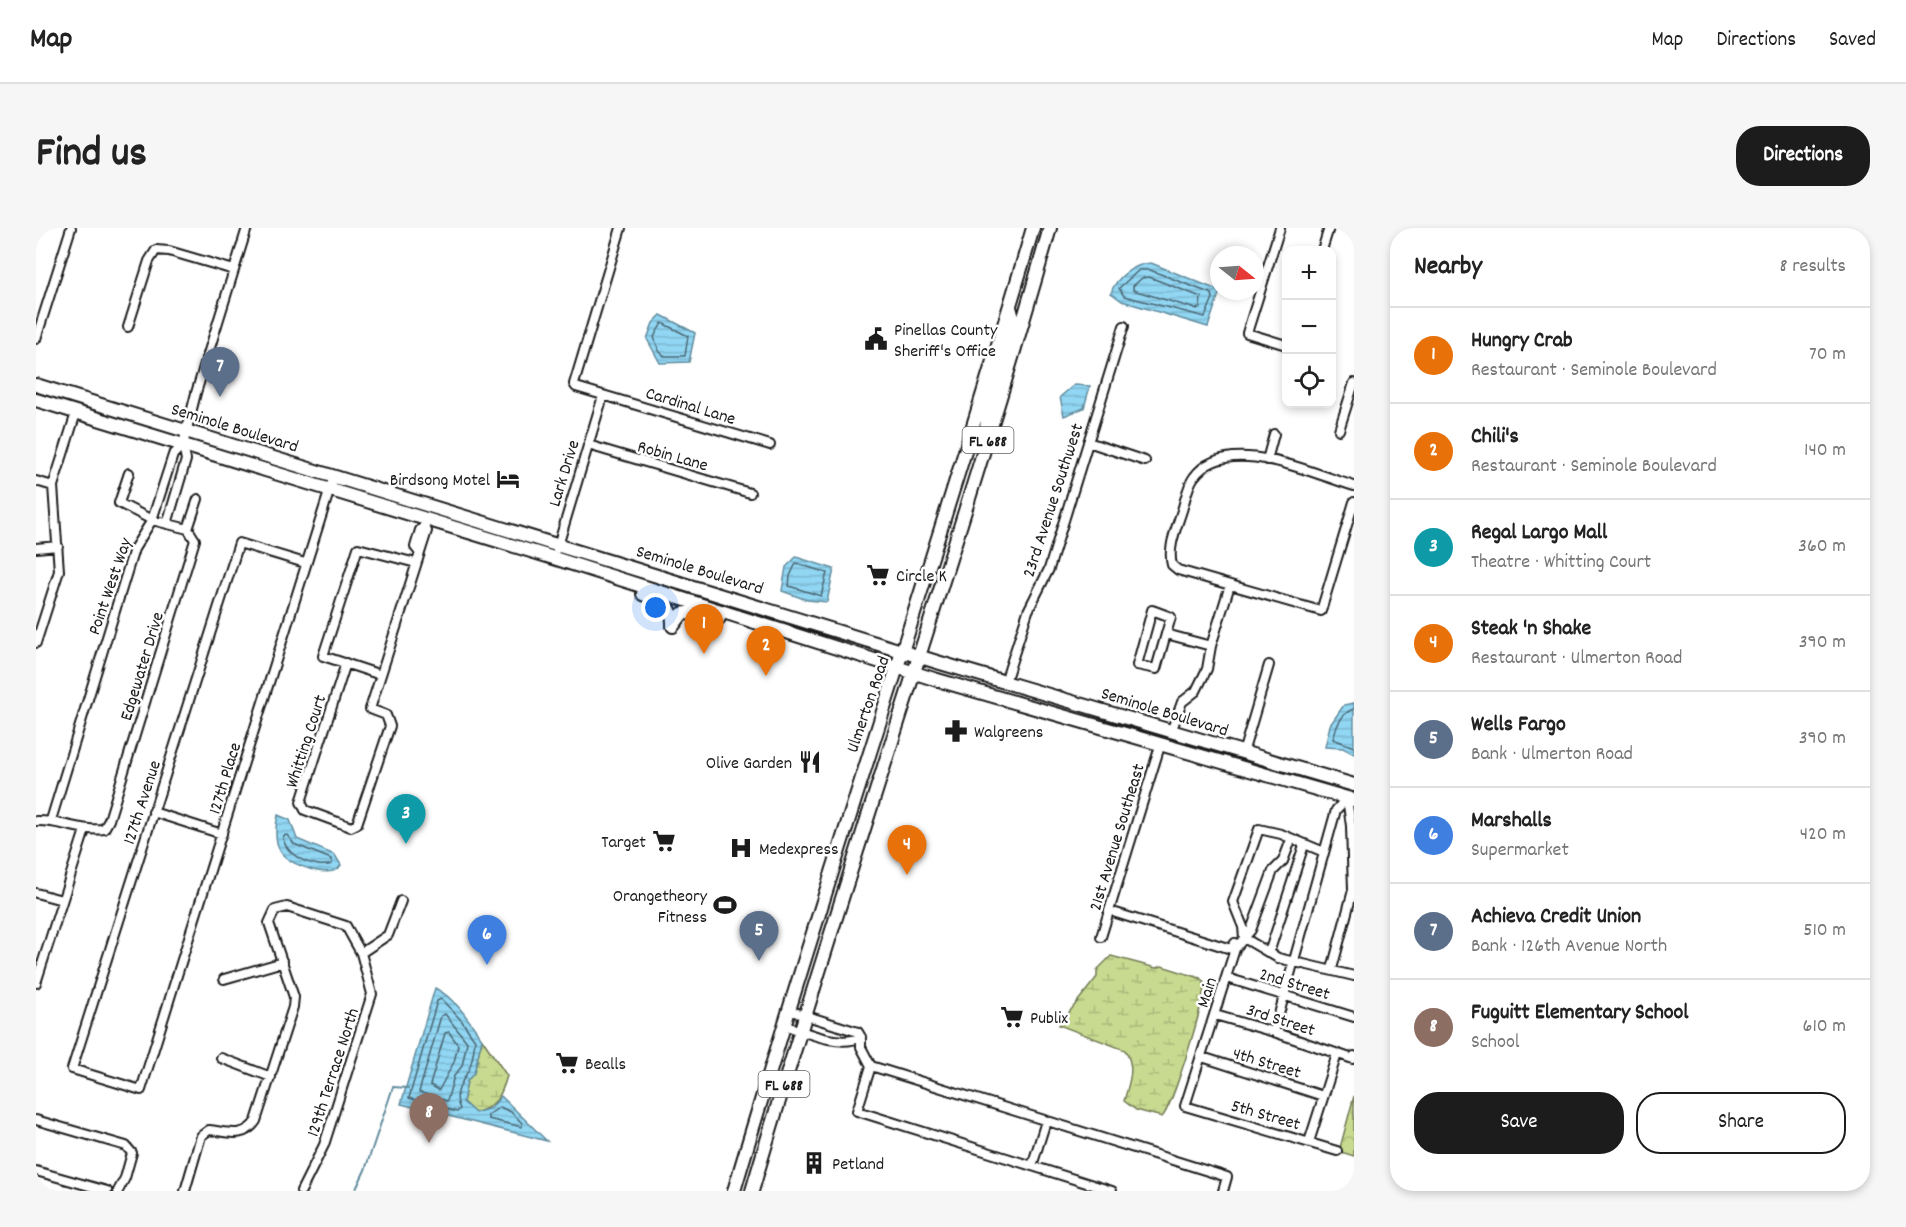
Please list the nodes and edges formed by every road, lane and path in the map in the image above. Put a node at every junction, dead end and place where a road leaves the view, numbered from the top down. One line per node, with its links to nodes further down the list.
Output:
1 (71, 228): 16 (street)
2 (247, 228): 10 (street)
3 (621, 228): 20 (street, Cardinal Lane)
4 (1033, 228): 13 (main road, Ulmerton Road / FL 688)
5 (1041, 228): 11 (main road)
6 (1050, 228): 11 (main road, Ulmerton Road / FL 688)
7 (1280, 228): 17 (street)
8 (1329, 228): 9 (street)
9 (1323, 246)
10 (234, 270): 15 (street); 24 (street)
11 (1038, 273): 12 (main road, Ulmerton Road / FL 688)
12 (1030, 298): 13 (main road); 30 (main road, Ulmerton Road / FL 688)
13 (1010, 306): 30 (main road); 60 (main road, Ulmerton Road / FL 688)
14 (1124, 326): 26 (street, 23rd Avenue Southwest)
15 (129, 327)
16 (36, 339)
17 (1282, 344)
18 (1354, 383): 23 (street)
19 (36, 385): 24 (main road, Seminole Boulevard)
20 (603, 396): 28 (street, Lark Drive); 29 (street, Cardinal Lane)
21 (36, 400): 22 (main road, Seminole Boulevard)
22 (76, 413): 27 (main road, Seminole Boulevard); 36 (street)
23 (1339, 430)
24 (186, 431): 27 (street); 34 (main road, Seminole Boulevard)
25 (1274, 434): 31 (street)
26 (1088, 442): 32 (street); 67 (street, 23rd Avenue Southwest)
27 (183, 445): 38 (main road, Seminole Boulevard); 42 (street, Point West Way); 43 (street)
28 (588, 445): 39 (street, Robin Lane); 46 (street, Lark Drive)
29 (770, 445)
30 (986, 449): 61 (main road, Ulmerton Road / FL 688)
31 (1267, 460): 37 (street); 53 (street)
32 (1145, 461)
33 (129, 473): 42 (street)
34 (334, 476): 38 (street, 127th Place); 46 (main road, Seminole Boulevard)
35 (36, 481): 36 (street)
36 (53, 486): 47 (street)
37 (1354, 486)
38 (329, 490): 44 (main road, Seminole Boulevard); 50 (street, 127th Place)
39 (750, 494)
40 (198, 499): 45 (street)
41 (1354, 502): 53 (street)
42 (152, 520): 43 (street); 77 (street, Point West Way)
43 (167, 524): 45 (street)
44 (425, 524): 49 (main road, Seminole Boulevard); 51 (street, Whitting Court)
45 (188, 529): 79 (street, Edgewater Drive)
46 (557, 544): 49 (street, Lark Drive); 55 (main road, Seminole Boulevard)
47 (58, 546): 48 (street); 58 (street)
48 (36, 548)
49 (556, 559): 52 (main road, Seminole Boulevard)
50 (305, 563): 76 (street, 127th Avenue); 80 (street, 127th Place)
51 (416, 563): 62 (street); 66 (street, Whitting Court)
52 (594, 572): 54 (main road, Seminole Boulevard); 56 (main road)
53 (1230, 585): 59 (street)
54 (675, 597): 55 (main road); 56 (main road, Seminole Boulevard)
55 (754, 605): 60 (main road, Seminole Boulevard)
56 (781, 630): 64 (main road, Seminole Boulevard)
57 (1166, 634): 57 (street); 59 (street)
58 (36, 643)
59 (1211, 646): 68 (street)
60 (903, 651): 61 (main road, Seminole Boulevard); 64 (main road, Ulmerton Road / FL 688)
61 (920, 656): 65 (main road, Ulmerton Road / FL 688); 67 (main road, Seminole Boulevard)
62 (346, 663): 66 (street); 66 (street, Whitting Court)
63 (1269, 665): 70 (street)
64 (898, 668): 65 (main road, Seminole Boulevard); 100 (main road, Ulmerton Road / FL 688)
65 (914, 673): 69 (main road, Seminole Boulevard); 102 (main road, Ulmerton Road / FL 688)
66 (381, 675)
67 (1005, 682): 68 (main road, Seminole Boulevard)
68 (1171, 732): 69 (main road); 70 (main road, Seminole Boulevard)
69 (1160, 746): 71 (main road, Seminole Boulevard); 88 (street, 21st Avenue Southeast)
70 (1243, 753): 71 (main road); 72 (main road, Seminole Boulevard)
71 (1206, 758): 73 (main road, Seminole Boulevard)
72 (1338, 780): 73 (main road); 74 (main road, Seminole Boulevard)
73 (1293, 781): 75 (main road, Seminole Boulevard)
74 (1354, 785)
75 (1352, 798): 83 (street); 94 (street)
76 (153, 812): 80 (street); 114 (street, 127th Avenue)
77 (51, 820): 78 (street); 79 (street)
78 (36, 821)
79 (85, 830): 85 (street)
80 (222, 834): 114 (street, 127th Place)
81 (1291, 840): 82 (street); 89 (street, Main); 89 (street)
82 (1304, 845): 83 (street); 91 (street)
83 (1324, 852): 92 (street)
84 (36, 893): 85 (street)
85 (62, 900): 98 (street)
86 (401, 901): 90 (street)
87 (1116, 913): 89 (street)
88 (1101, 937)
89 (1244, 938): 91 (street); 96 (street, Main)
90 (361, 953): 93 (street, 129th Terrace North); 127 (street, 129th Terrace North)
91 (1269, 953): 92 (street)
92 (1295, 960): 94 (street); 99 (street)
93 (284, 962): 97 (street); 113 (street)
94 (1332, 969): 95 (street)
95 (1354, 976)
96 (1227, 978): 99 (street, 2nd Street); 101 (street, Main)
97 (224, 979)
98 (36, 983)
99 (1285, 996): 103 (street, 2nd Street); 106 (street)
100 (788, 1010): 102 (street); 104 (main road, Ulmerton Road / FL 688)
101 (1215, 1015): 106 (street, 3rd Street); 110 (street, Main)
102 (804, 1016): 105 (main road, Ulmerton Road / FL 688); 107 (street)
103 (1354, 1017)
104 (784, 1025): 105 (street); 128 (main road, Ulmerton Road / FL 688)
105 (800, 1030): 107 (street); 129 (main road, Ulmerton Road / FL 688)
106 (1274, 1032): 108 (street, 3rd Street)
107 (861, 1037): 112 (street)
108 (1337, 1054): 109 (street, 3rd Street); 115 (street)
109 (1354, 1056)
110 (1202, 1057): 115 (street, 4th Street); 116 (street, Main)
111 (221, 1058): 113 (street)
112 (871, 1066): 118 (street); 121 (street)
113 (271, 1077): 126 (street)
114 (141, 1090)
115 (1323, 1096): 119 (street)
116 (1185, 1106): 119 (street, 5th Street)
117 (36, 1120): 125 (street)
118 (1046, 1121): 121 (street); 131 (street)
119 (1309, 1142): 120 (street, 5th Street)
120 (1337, 1151)
121 (1032, 1166): 130 (street)
122 (36, 1172): 123 (street)
123 (94, 1189): 124 (street)
124 (107, 1191)
125 (118, 1191)
126 (185, 1191)
127 (301, 1191)
128 (734, 1191)
129 (752, 1191)
130 (1112, 1191)
131 (1223, 1191)

